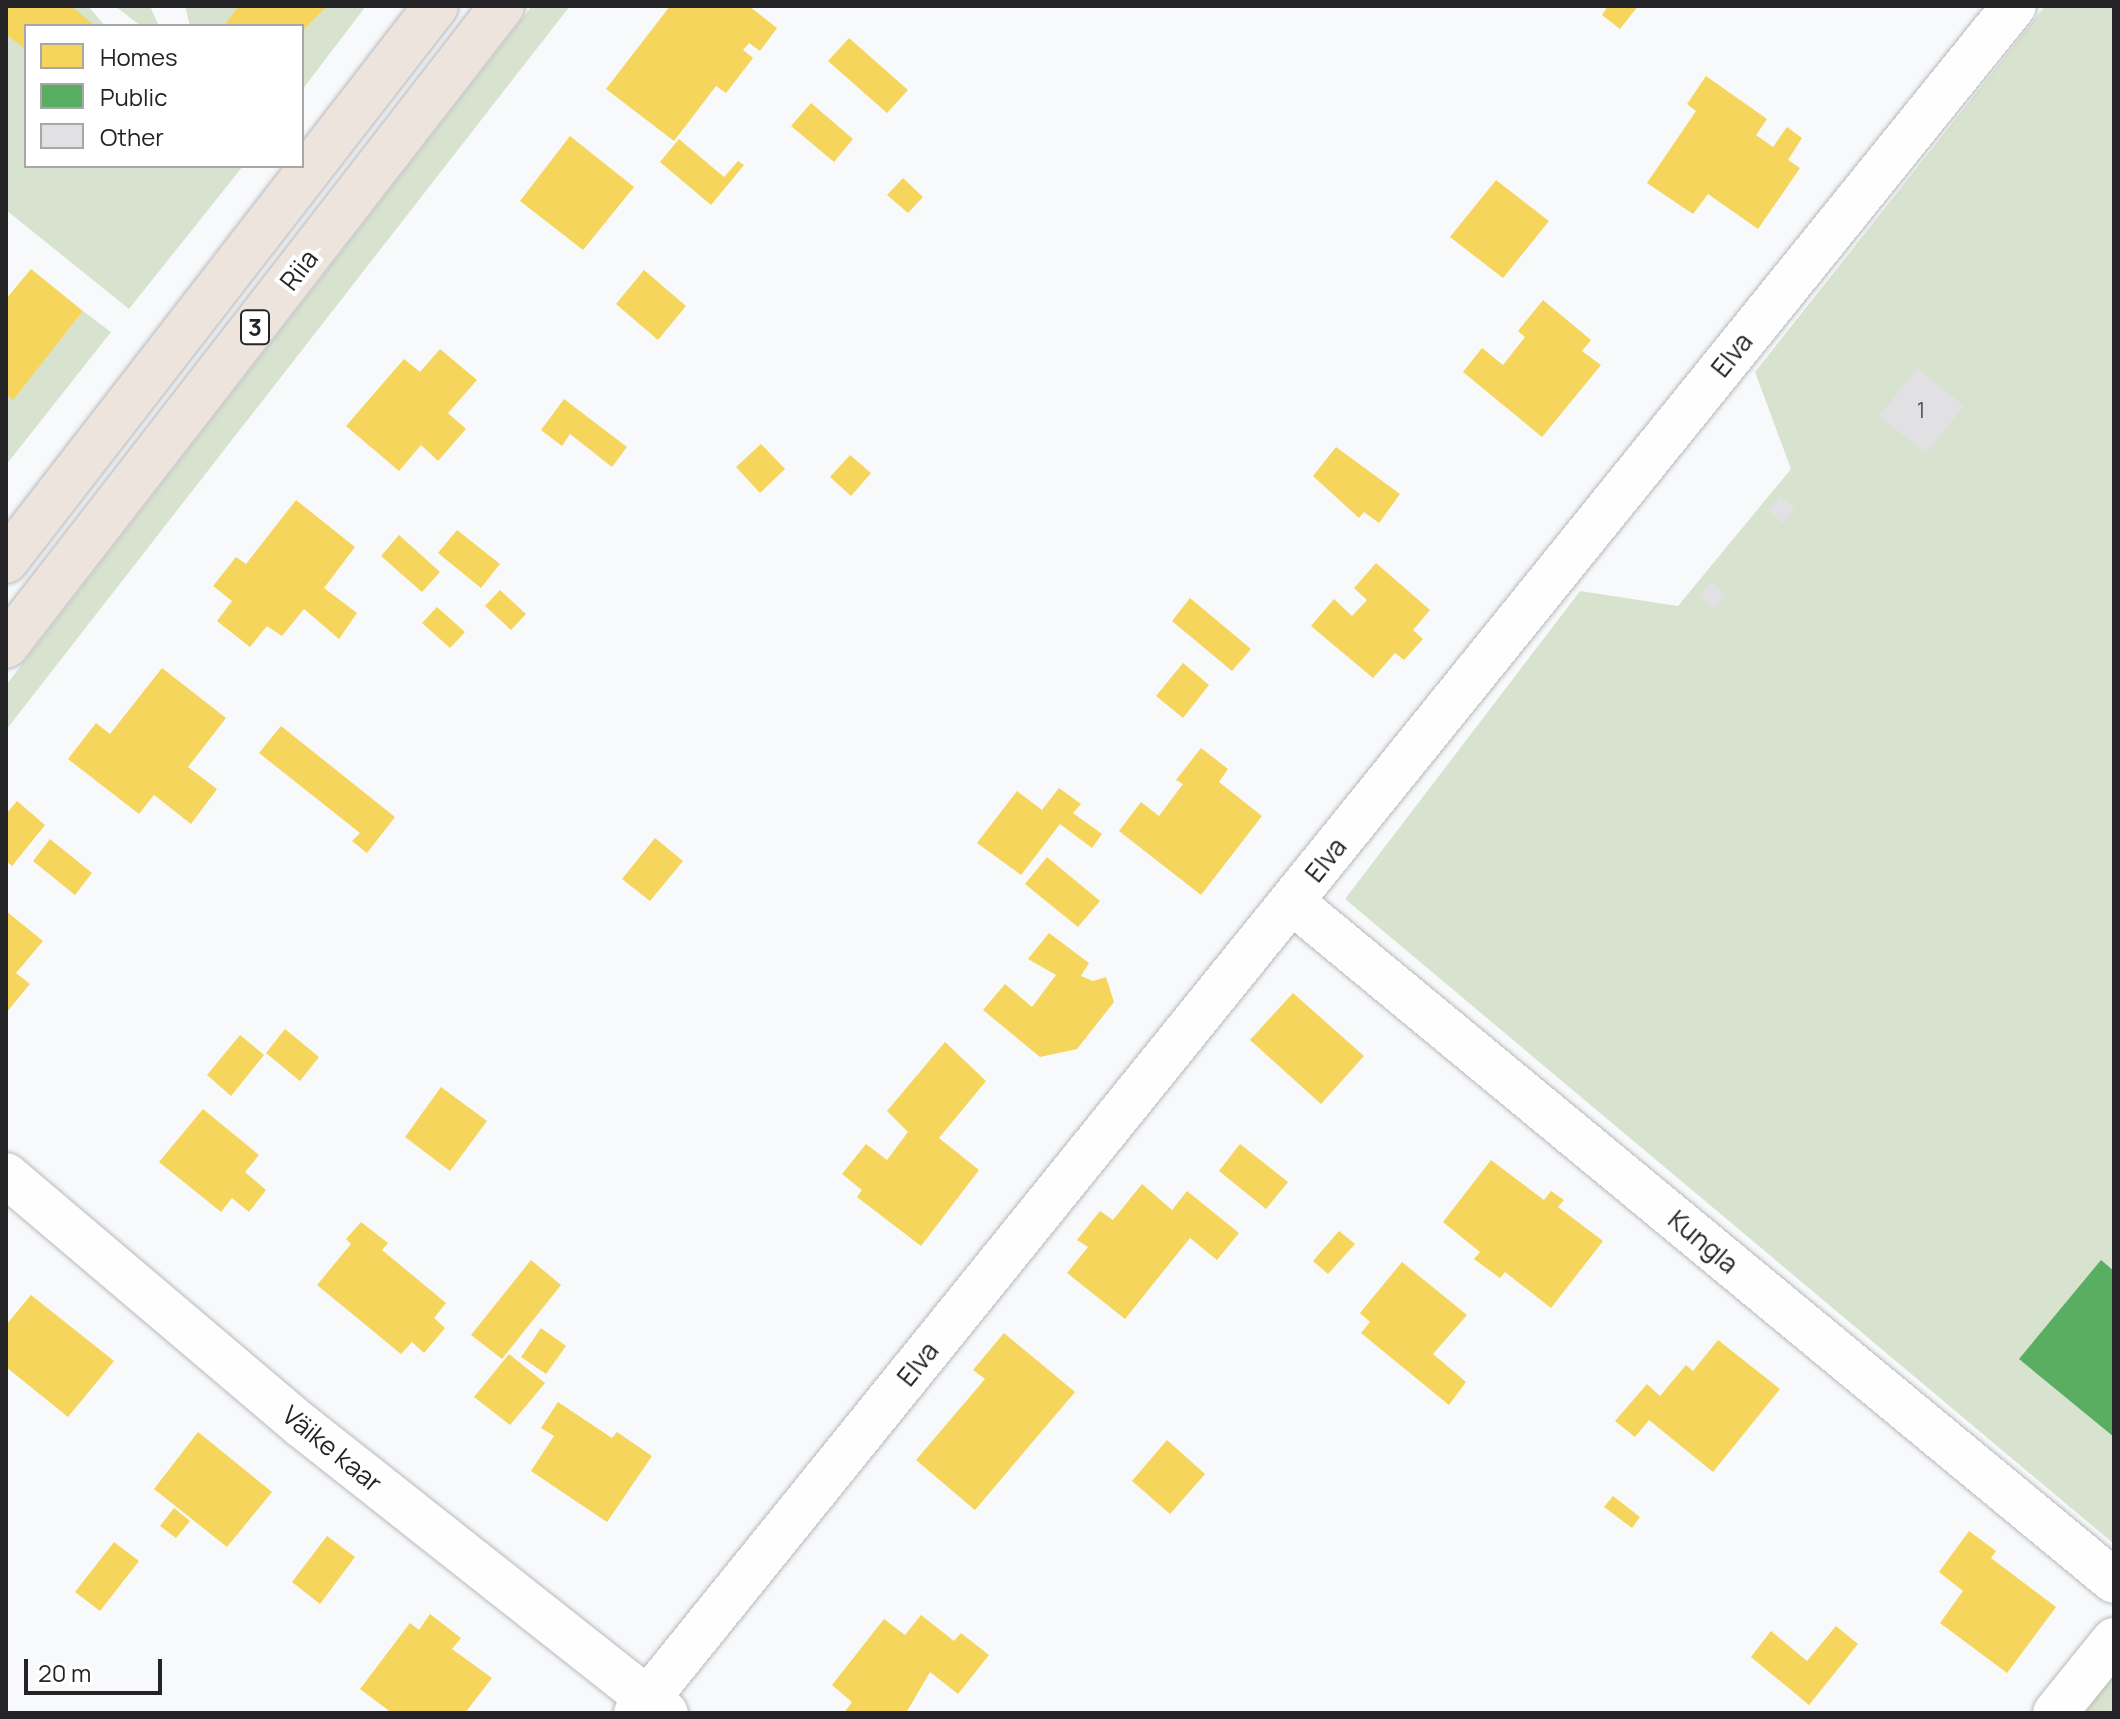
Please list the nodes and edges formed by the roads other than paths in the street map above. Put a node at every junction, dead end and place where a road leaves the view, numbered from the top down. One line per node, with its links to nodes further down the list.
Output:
1 (436, 6): 4 (highway, Riia / 3)
2 (502, 6): 5 (highway, Riia / 3)
3 (2014, 6): 6 (street, Elva)
4 (6, 561)
5 (6, 646)
6 (1292, 902): 8 (street, Kungla); 10 (street, Elva)
7 (6, 1175): 10 (street, Väike kaar)
8 (2114, 1581)
9 (2114, 1640): 11 (street)
10 (650, 1708)
11 (2055, 1713)

